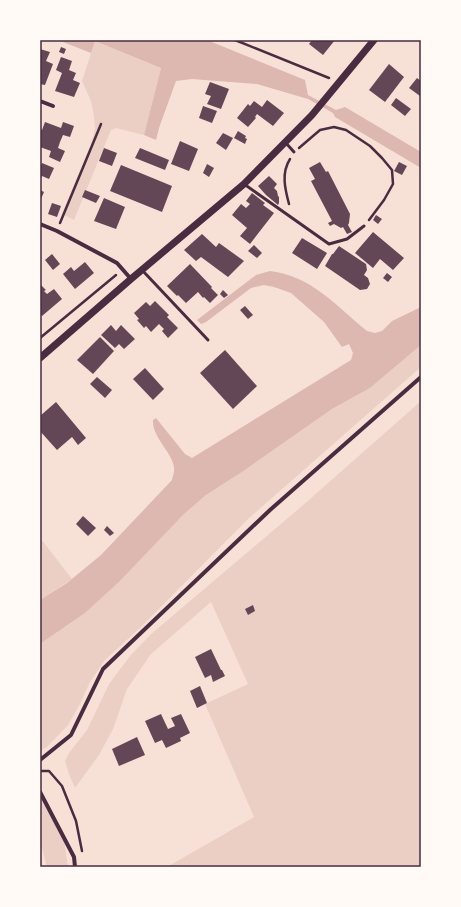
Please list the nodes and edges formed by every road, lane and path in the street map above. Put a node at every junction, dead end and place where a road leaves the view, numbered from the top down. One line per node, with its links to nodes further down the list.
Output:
1 (235, 40): 3 (path)
2 (374, 40): 7 (street)
3 (330, 78)
4 (40, 101): 5 (street)
5 (52, 106)
6 (101, 124): 13 (path)
7 (285, 142): 8 (lane); 9 (street)
8 (294, 152): 10 (path); 12 (path)
9 (244, 184): 10 (lane); 15 (street)
10 (293, 218): 12 (lane)
11 (40, 224): 13 (street)
12 (364, 226)
13 (57, 230): 14 (street)
14 (123, 269): 16 (street); 17 (path)
15 (142, 270): 16 (street); 18 (lane)
16 (131, 279): 19 (street)
17 (40, 338)
18 (208, 340)
19 (40, 358)
20 (421, 377): 21 (street)
21 (40, 760)
22 (40, 771): 24 (path)
23 (40, 792): 25 (street)
24 (82, 852)
25 (75, 867)

